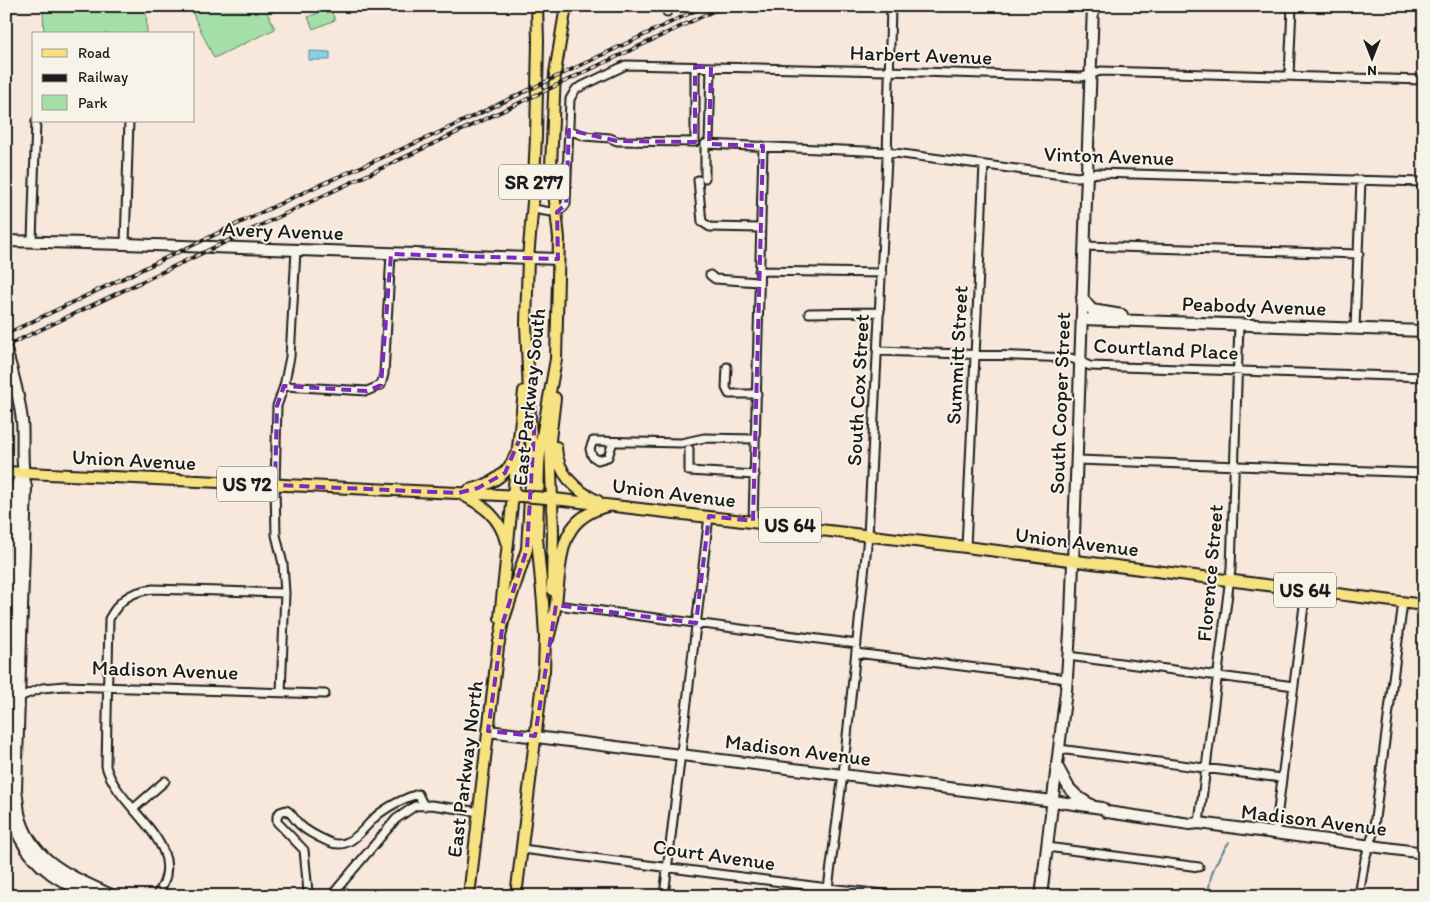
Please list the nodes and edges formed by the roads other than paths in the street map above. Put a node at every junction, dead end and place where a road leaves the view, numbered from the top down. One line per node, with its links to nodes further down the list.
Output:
1 (537, 6): 22 (main road, East Parkway South / SR 277)
2 (566, 6): 23 (main road, East Parkway South / SR 277)
3 (891, 6): 8 (street, South Cox Street)
4 (1093, 6): 9 (main road, South Cooper Street)
5 (1292, 6): 10 (street)
6 (695, 67): 7 (street, Harbert Avenue); 14 (street, Harbert Avenue); 14 (street)
7 (711, 67): 8 (street, Harbert Avenue); 15 (street)
8 (888, 71): 9 (street, Harbert Avenue); 17 (street, South Cox Street)
9 (1091, 74): 10 (street, Harbert Avenue); 19 (main road, South Cooper Street)
10 (1289, 76): 11 (street, Harbert Avenue)
11 (1424, 80)
12 (36, 122): 26 (street)
13 (129, 122): 27 (street)
14 (569, 130): 23 (street, Harbert Avenue)
15 (707, 144): 16 (street, Vinton Avenue); 24 (street)
16 (763, 146): 17 (street, Vinton Avenue); 24 (street)
17 (887, 152): 18 (street, Vinton Avenue); 35 (street, South Cox Street)
18 (984, 165): 19 (street, Vinton Avenue); 48 (street, Summitt Street)
19 (1087, 175): 20 (street, Vinton Avenue); 28 (main road, South Cooper Street)
20 (1361, 180): 21 (street, Vinton Avenue); 31 (street)
21 (1424, 182)
22 (532, 209): 23 (street); 32 (main road, East Parkway South / SR 277)
23 (557, 212): 33 (main road, East Parkway South / SR 277)
24 (760, 228): 34 (street)
25 (6, 241): 26 (main road, Avery Avenue)
26 (32, 241): 27 (main road, Avery Avenue)
27 (124, 244): 29 (main road, Avery Avenue)
28 (1084, 246): 31 (street); 38 (main road, South Cooper Street)
29 (296, 251): 30 (main road, Avery Avenue); 55 (street)
30 (391, 254): 32 (main road, Avery Avenue); 55 (street)
31 (1359, 254): 44 (street)
32 (528, 258): 33 (main road, Avery Avenue); 49 (main road, East Parkway South / SR 277)
33 (558, 259): 50 (main road, East Parkway South / SR 277)
34 (759, 271): 35 (street); 37 (street)
35 (882, 273): 39 (street, South Cox Street)
36 (710, 274): 37 (street)
37 (759, 282): 56 (street)
38 (1082, 298): 41 (main road, South Cooper Street); 42 (main road)
39 (880, 312): 40 (street); 47 (street, South Cox Street)
40 (809, 313)
41 (1082, 319): 42 (main road, Peabody Avenue); 51 (main road, South Cooper Street)
42 (1138, 321): 43 (main road, Peabody Avenue)
43 (1239, 324): 44 (main road, Peabody Avenue); 53 (street, Florence Street)
44 (1355, 328): 45 (main road, Peabody Avenue)
45 (1424, 331)
46 (6, 350): 66 (main road)
47 (878, 351): 48 (street, Courtland Place); 75 (street, South Cox Street)
48 (975, 354): 51 (street, Courtland Place); 76 (street, Summitt Street)
49 (527, 358): 60 (main road); 88 (main road, East Parkway South)
50 (556, 359): 57 (main road); 91 (main road, East Parkway South / SR 277)
51 (1081, 362): 53 (street, Courtland Place); 62 (main road, South Cooper Street)
52 (727, 367): 56 (street)
53 (1238, 371): 54 (street, Courtland Place); 63 (street, Florence Street)
54 (1424, 377)
55 (284, 386): 68 (street)
56 (757, 394): 58 (street)
57 (555, 403): 71 (main road); 72 (main road)
58 (756, 439): 59 (street); 67 (street)
59 (613, 442)
60 (518, 448): 69 (main road); 70 (main road)
61 (689, 449): 67 (street)
62 (1078, 460): 63 (street); 78 (main road, South Cooper Street)
63 (1235, 466): 65 (street); 79 (street, Florence Street)
64 (6, 472): 66 (main road, Union Avenue / US 72)
65 (1424, 472)
66 (22, 473): 68 (main road, Union Avenue / US 72); 98 (main road)
67 (754, 475): 74 (street)
68 (275, 485): 69 (main road, Union Avenue / US 72); 81 (street)
69 (458, 493): 70 (main road, Union Avenue / US 72); 77 (main road)
70 (517, 496): 71 (main road, Union Avenue / US 64, bridge); 77 (main road)
71 (549, 498): 72 (main road, Union Avenue / US 64); 86 (main road)
72 (609, 504): 73 (main road, Union Avenue / US 64); 83 (main road, US 64)
73 (709, 516): 74 (main road, Union Avenue / US 64); 85 (street)
74 (753, 521): 75 (main road, Union Avenue / US 64)
75 (868, 536): 76 (main road, Union Avenue / US 64); 87 (street, South Cox Street)
76 (966, 547): 78 (main road, Union Avenue / US 64)
77 (508, 548): 88 (main road)
78 (1074, 560): 79 (main road, Union Avenue / US 64); 90 (main road, South Cooper Street)
79 (1229, 580): 80 (main road, Union Avenue / US 64); 92 (street, Florence Street)
80 (1306, 590): 82 (main road, Union Avenue / US 64); 94 (street)
81 (285, 594): 95 (street); 96 (street)
82 (1403, 602): 84 (main road, Union Avenue / US 64); 116 (street)
83 (556, 604): 85 (street); 86 (main road, US 64)
84 (1424, 605)
85 (696, 623): 87 (street); 103 (street)
86 (548, 641): 91 (main road, US 64)
87 (857, 644): 89 (street, South Cox Street)
88 (498, 646): 100 (main road, East Parkway North)
89 (856, 653): 93 (street); 106 (street, South Cox Street)
90 (1068, 656): 92 (street); 93 (main road, South Cooper Street)
91 (544, 672): 101 (main road, US 64)
92 (1217, 677): 94 (street); 105 (street, Florence Street)
93 (1067, 678): 102 (main road, South Cooper Street)
94 (1294, 686): 107 (street)
95 (108, 687): 96 (street, Madison Avenue); 98 (street, Madison Avenue); 112 (street)
96 (282, 692): 97 (street, Madison Avenue)
97 (325, 694)
98 (12, 700): 99 (main road)
99 (14, 725): 124 (main road); 125 (main road)
100 (488, 731): 101 (main road, Madison Avenue); 113 (main road, East Parkway North)
101 (535, 736): 103 (main road, Madison Avenue); 118 (main road, US 64)
102 (1060, 749): 104 (main road, South Cooper Street); 105 (street)
103 (680, 754): 106 (main road, Madison Avenue); 120 (street)
104 (1057, 766): 109 (main road, South Cooper Street); 111 (main road)
105 (1206, 768): 107 (street); 114 (street, Florence Street)
106 (843, 774): 109 (main road, Madison Avenue); 122 (street, South Cox Street)
107 (1281, 778): 115 (street)
108 (166, 781): 112 (street)
109 (1053, 801): 111 (main road, Madison Avenue); 117 (main road, South Cooper Street)
110 (424, 806): 113 (street); 123 (street); 127 (street)
111 (1099, 808): 114 (main road, Madison Avenue)
112 (133, 809): 126 (street)
113 (480, 812): 128 (main road, East Parkway North)
114 (1199, 823): 115 (main road, Madison Avenue)
115 (1275, 834): 116 (main road, Madison Avenue)
116 (1369, 846): 119 (main road, Madison Avenue); 133 (street)
117 (1047, 847): 121 (street); 132 (main road, South Cooper Street)
118 (522, 849): 120 (street, Court Avenue); 129 (main road, US 64)
119 (1424, 853)
120 (667, 866): 122 (street, Court Avenue); 130 (street)
121 (1199, 868)
122 (827, 892): 131 (street, Court Avenue)
123 (308, 895)
124 (92, 896)
125 (113, 896)
126 (156, 896)
127 (330, 896)
128 (469, 896)
129 (516, 896)
130 (664, 896)
131 (902, 896)
132 (1041, 896)
133 (1359, 896)

